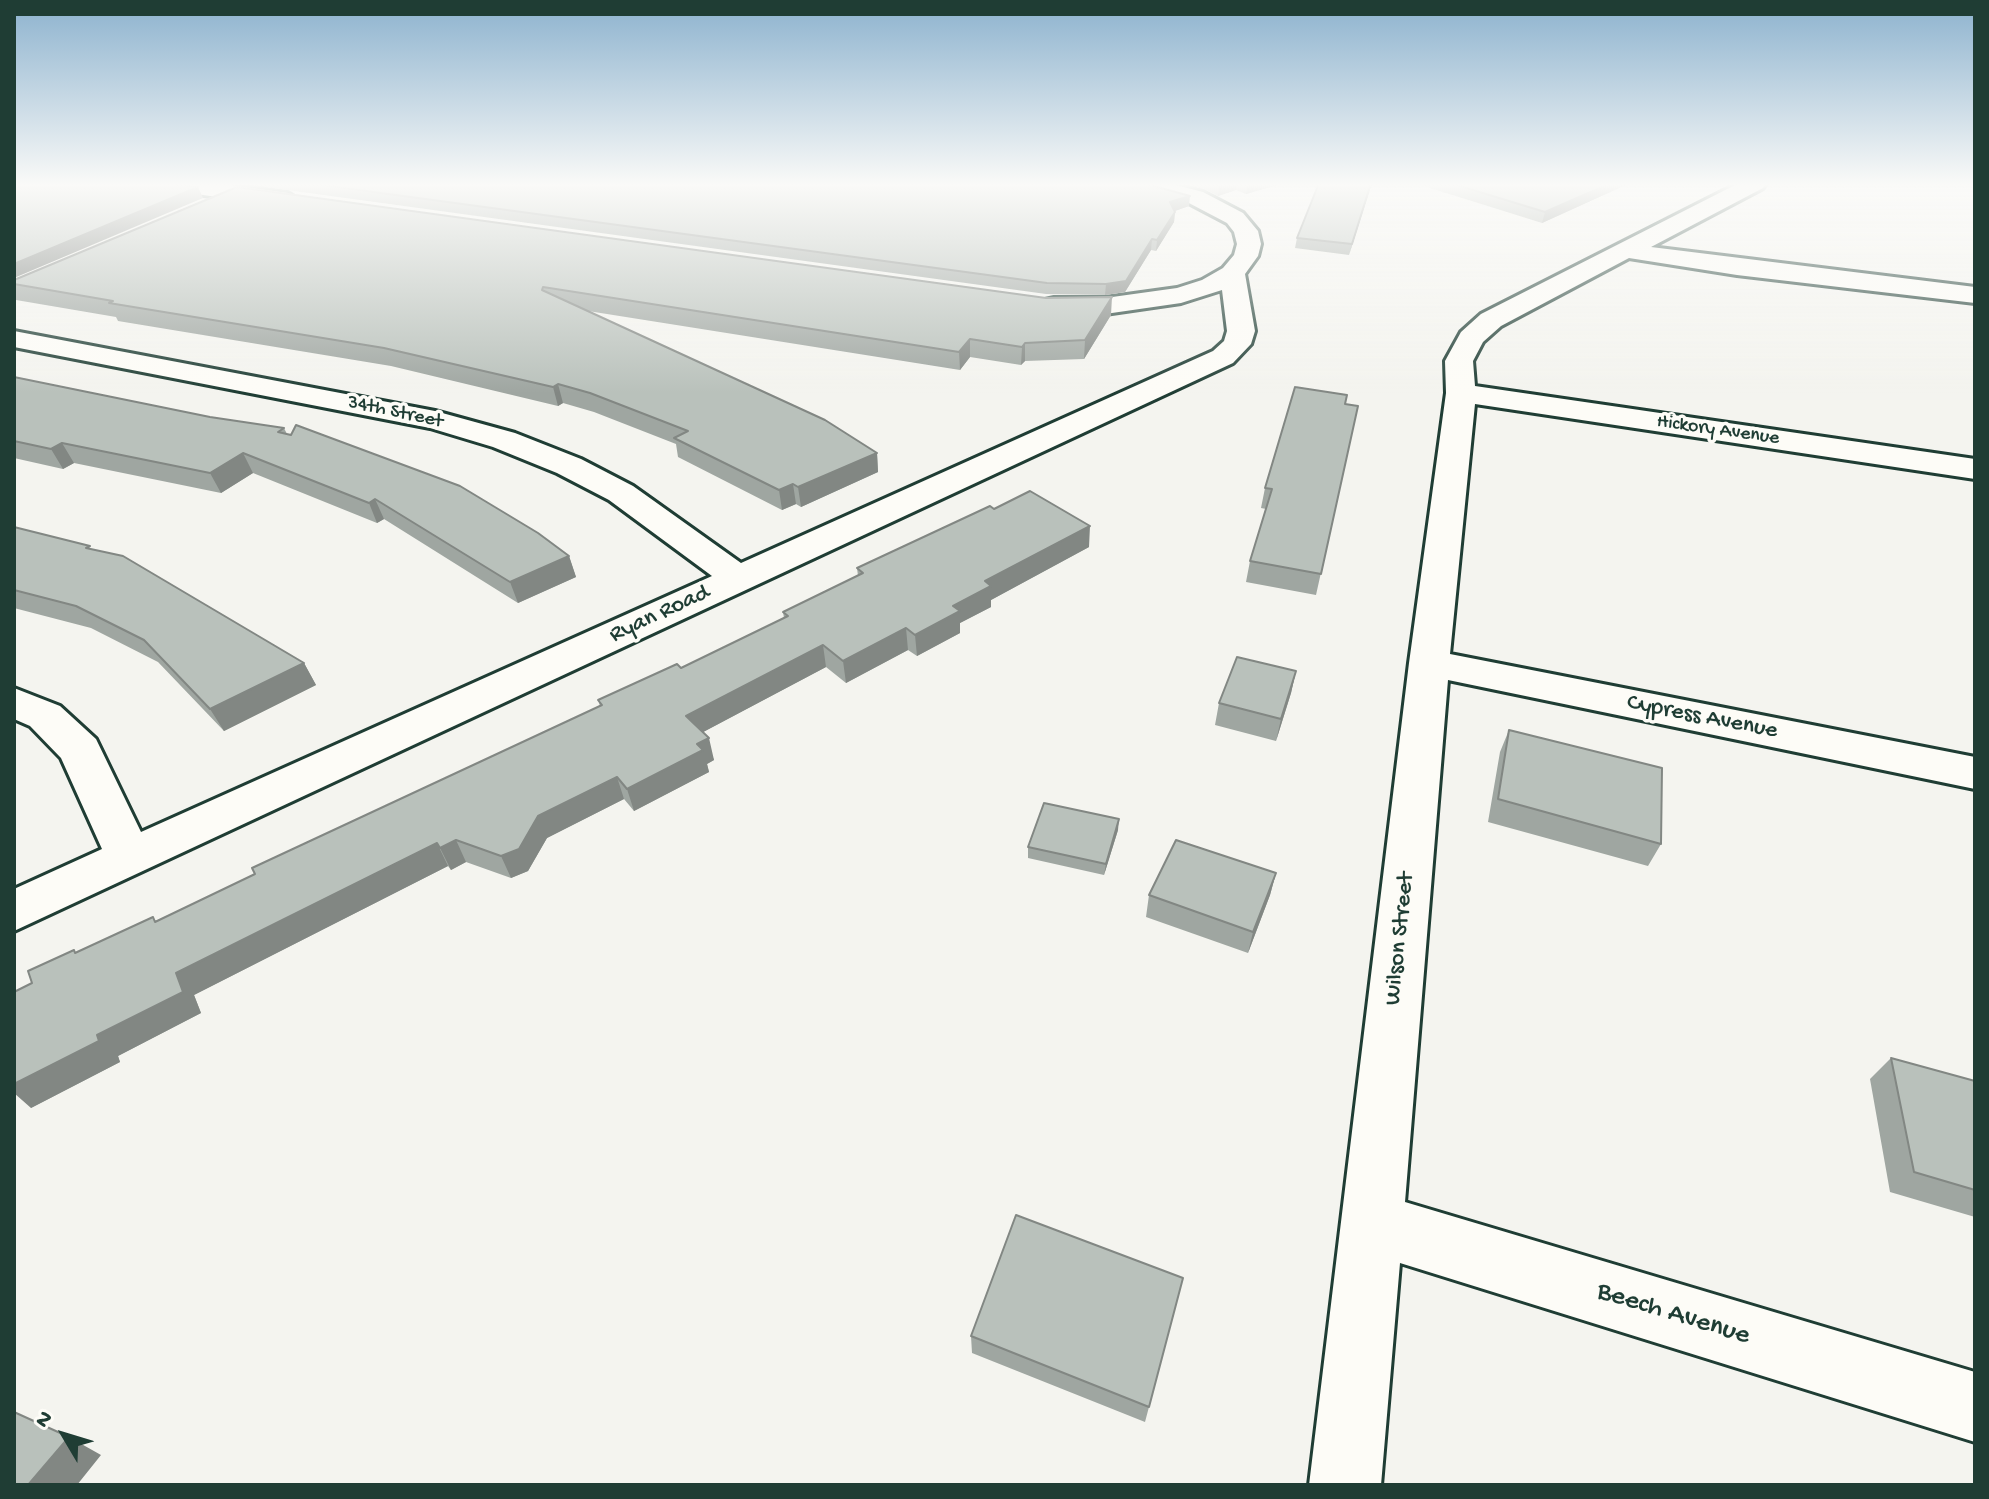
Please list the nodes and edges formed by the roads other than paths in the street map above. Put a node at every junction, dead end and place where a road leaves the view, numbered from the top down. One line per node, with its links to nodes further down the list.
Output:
1 (1247, 253): 4 (street)
2 (1619, 253): 8 (street, Wilson Street)
3 (1644, 253): 5 (street)
4 (1232, 273): 6 (street); 10 (street, Ryan Road)
5 (1975, 295)
6 (1030, 303)
7 (14, 339): 10 (street, 34th Street)
8 (1461, 393): 9 (street, Hickory Avenue); 11 (street, Wilson Street)
9 (1975, 469)
10 (740, 579): 14 (street, Ryan Road)
11 (1429, 663): 13 (street, Cypress Avenue); 16 (street, Wilson Street)
12 (14, 702): 14 (street)
13 (1975, 773)
14 (130, 858): 15 (street, Ryan Road)
15 (14, 911)
16 (1372, 1223): 17 (street, Beech Avenue); 18 (street, Wilson Street)
17 (1975, 1407)
18 (1345, 1485)

